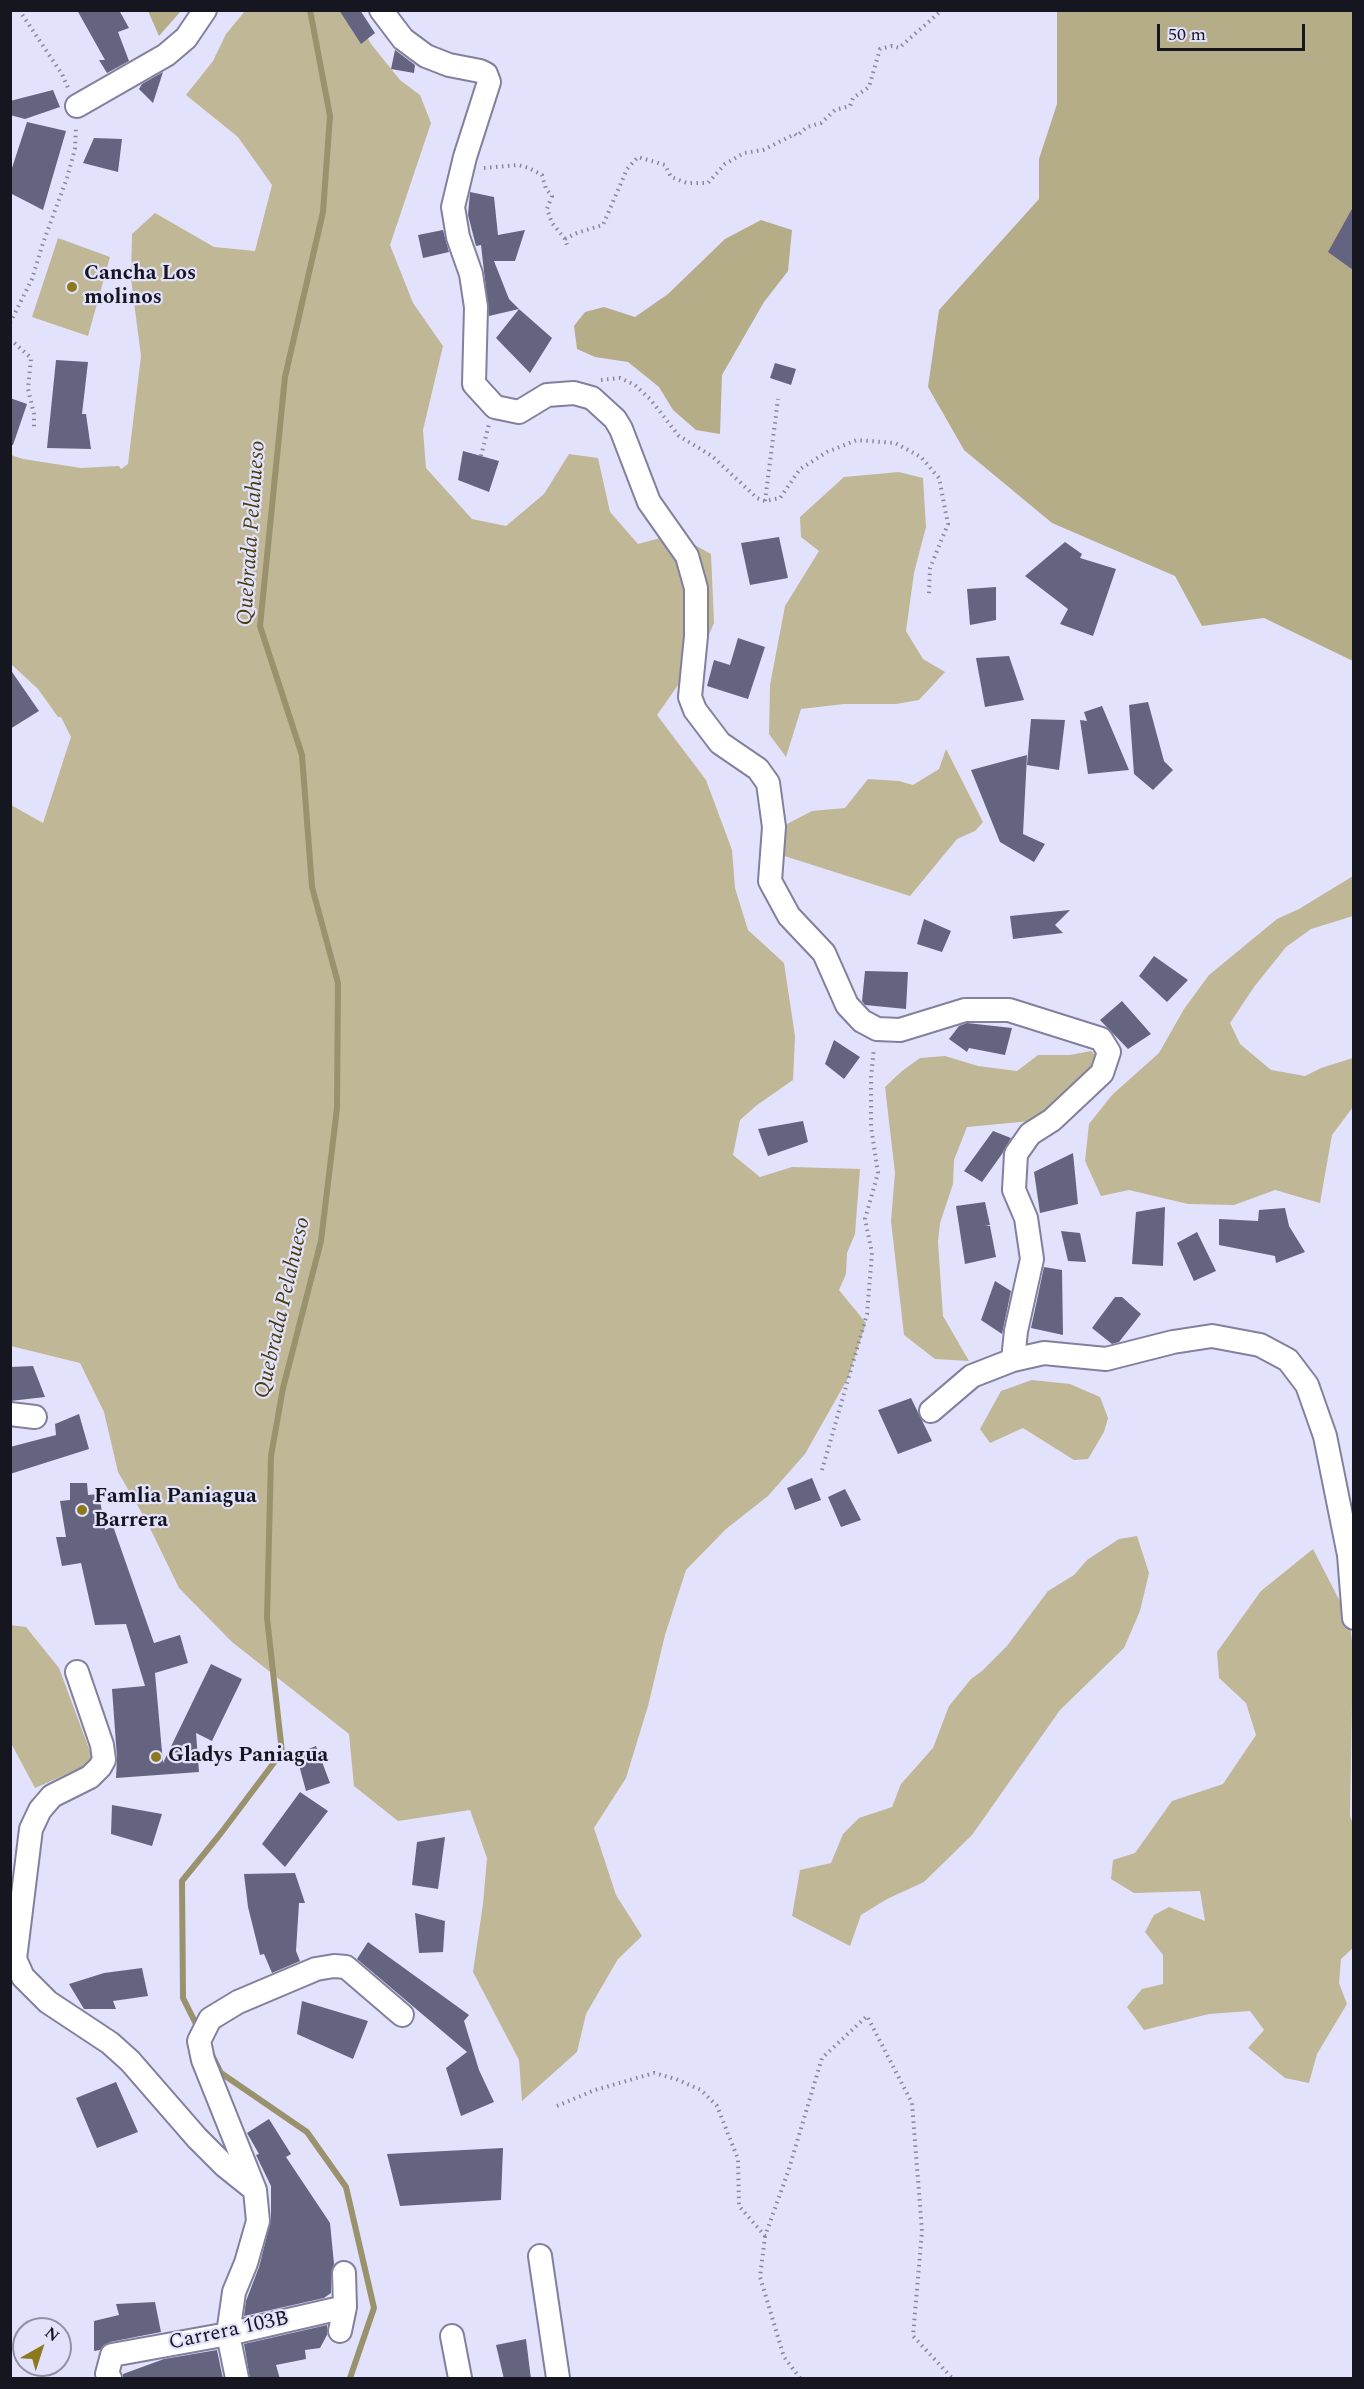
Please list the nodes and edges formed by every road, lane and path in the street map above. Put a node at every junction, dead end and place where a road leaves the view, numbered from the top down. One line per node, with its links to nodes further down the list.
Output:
1 (19, 10): 5 (path)
2 (205, 10): 5 (street)
3 (381, 10): 6 (street)
4 (942, 10): 7 (path)
5 (77, 106): 9 (path)
6 (462, 173): 7 (path); 13 (street)
7 (565, 239): 8 (path)
8 (568, 248)
9 (10, 323)
10 (10, 339): 14 (path)
11 (599, 380): 16 (path)
12 (778, 399): 16 (path)
13 (495, 406): 15 (path); 18 (street)
14 (34, 430)
15 (481, 456)
16 (765, 501): 17 (path)
17 (929, 594)
18 (876, 1029): 19 (street); 23 (path)
19 (1013, 1360): 20 (street); 24 (street)
20 (932, 1411)
21 (10, 1414): 22 (street)
22 (35, 1417)
23 (822, 1470)
24 (1353, 1618)
25 (77, 1672): 28 (street)
26 (402, 2015): 28 (street)
27 (557, 2106): 29 (path)
28 (255, 2190): 34 (street)
29 (765, 2236): 40 (path); 41 (path)
30 (540, 2256): 39 (street)
31 (344, 2273): 32 (street)
32 (345, 2307): 33 (street); 34 (street, Carrera 103B)
33 (340, 2331)
34 (228, 2334): 36 (street, Carrera 103B); 37 (street)
35 (452, 2336): 38 (street)
36 (110, 2379)
37 (237, 2379)
38 (460, 2379)
39 (558, 2379)
40 (800, 2379)
41 (952, 2379)

